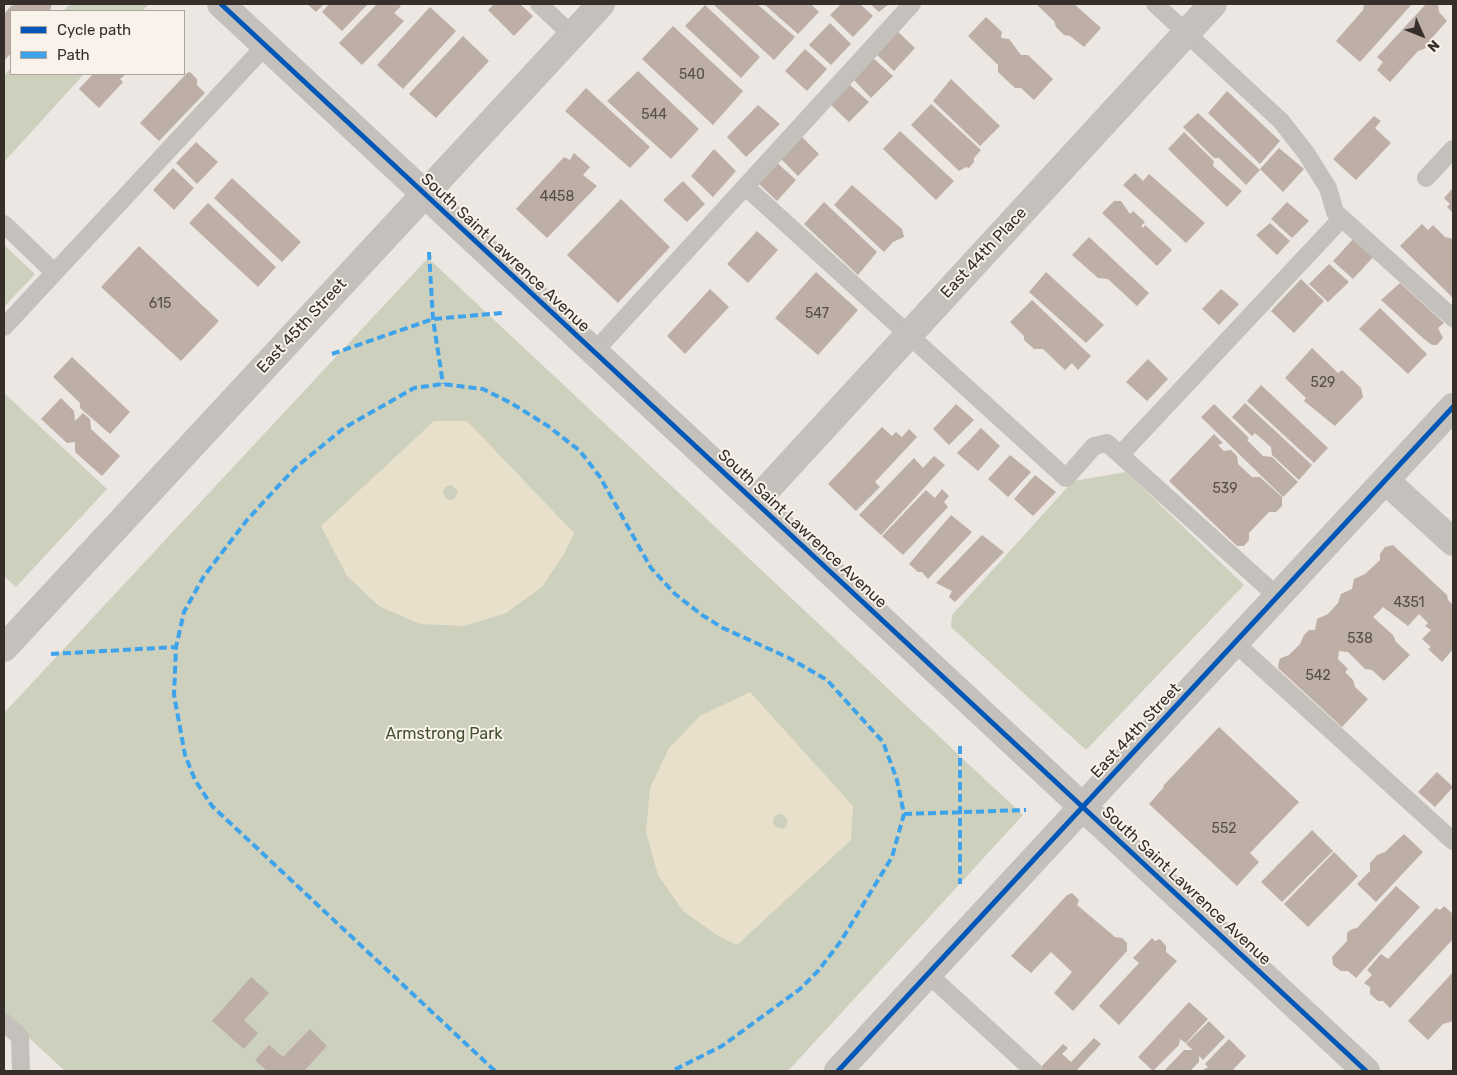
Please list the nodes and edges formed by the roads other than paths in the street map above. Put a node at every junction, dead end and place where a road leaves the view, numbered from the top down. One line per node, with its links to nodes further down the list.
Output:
1 (221, 4): 9 (street, South Saint Lawrence Avenue)
2 (539, 4): 8 (lane)
3 (600, 4): 8 (street, East 45th Street)
4 (912, 4): 12 (lane)
5 (1155, 4): 7 (lane)
6 (1213, 4): 7 (street, East 44th Place)
7 (1187, 33): 14 (lane); 19 (street, East 44th Place)
8 (572, 35): 13 (street, East 45th Street)
9 (266, 45): 13 (street, South Saint Lawrence Avenue); 16 (lane)
10 (1453, 149): 11 (lane)
11 (1426, 178)
12 (746, 187): 19 (lane); 20 (lane)
13 (424, 194): 20 (street, South Saint Lawrence Avenue); 27 (street, East 45th Street)
14 (1342, 218): 17 (lane); 22 (lane)
15 (4, 224): 16 (lane)
16 (54, 272): 18 (lane)
17 (1453, 318)
18 (4, 327)
19 (908, 335): 22 (lane); 24 (street, East 44th Place)
20 (594, 352): 24 (street, South Saint Lawrence Avenue)
21 (1453, 407): 23 (street, East 44th Street)
22 (1120, 454): 26 (lane)
23 (1386, 480): 25 (street); 26 (street, East 44th Street)
24 (755, 502): 29 (street, South Saint Lawrence Avenue)
25 (1453, 542)
26 (1278, 597): 28 (street, East 44th Street)
27 (5, 643)
28 (1235, 643): 29 (street, East 44th Street); 30 (lane)
29 (1083, 807): 31 (street, East 44th Street); 36 (street, South Saint Lawrence Avenue)
30 (1453, 841)
31 (928, 974): 34 (street, East 44th Street); 35 (lane)
32 (4, 1022): 33 (lane)
33 (21, 1071)
34 (838, 1071)
35 (1034, 1071)
36 (1366, 1071)

